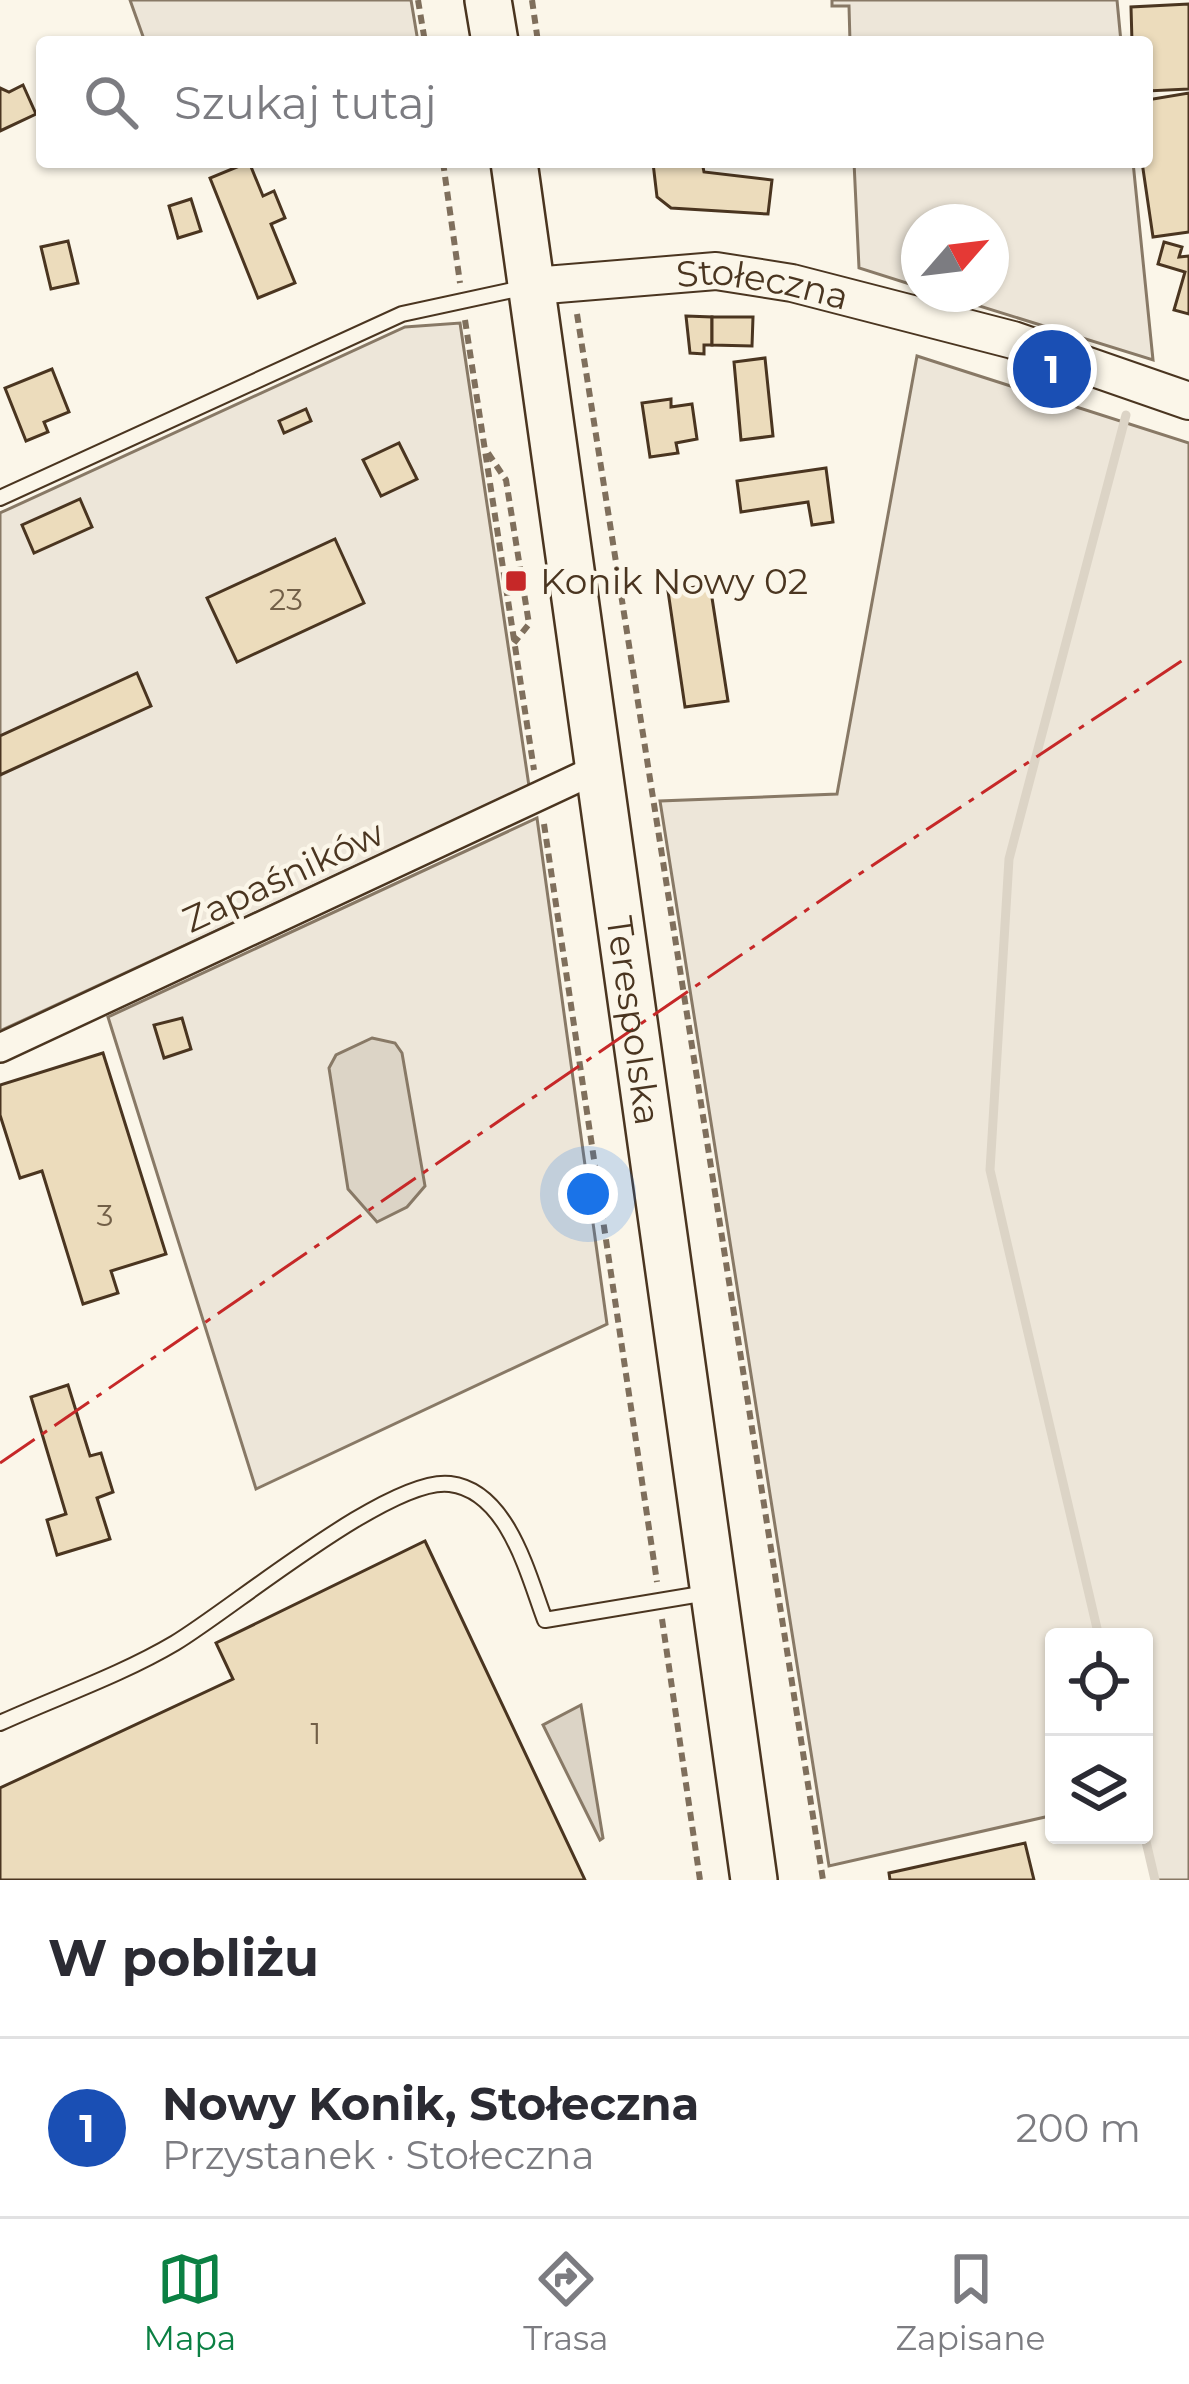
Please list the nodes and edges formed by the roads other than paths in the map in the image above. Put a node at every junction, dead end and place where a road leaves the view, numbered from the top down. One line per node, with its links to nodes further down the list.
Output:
1 (488, 0): 2 (main road)
2 (493, 36)
3 (516, 168): 4 (main road, Terespolska)
4 (552, 282): 5 (street, Stołeczna); 6 (lane); 7 (main road, Terespolska)
5 (1189, 401)
6 (0, 498)
7 (597, 769): 8 (street, Zapaśników); 9 (main road, Terespolska)
8 (0, 1048)
9 (712, 1592): 10 (lane); 11 (main road, Terespolska)
10 (0, 1723)
11 (754, 1880)

